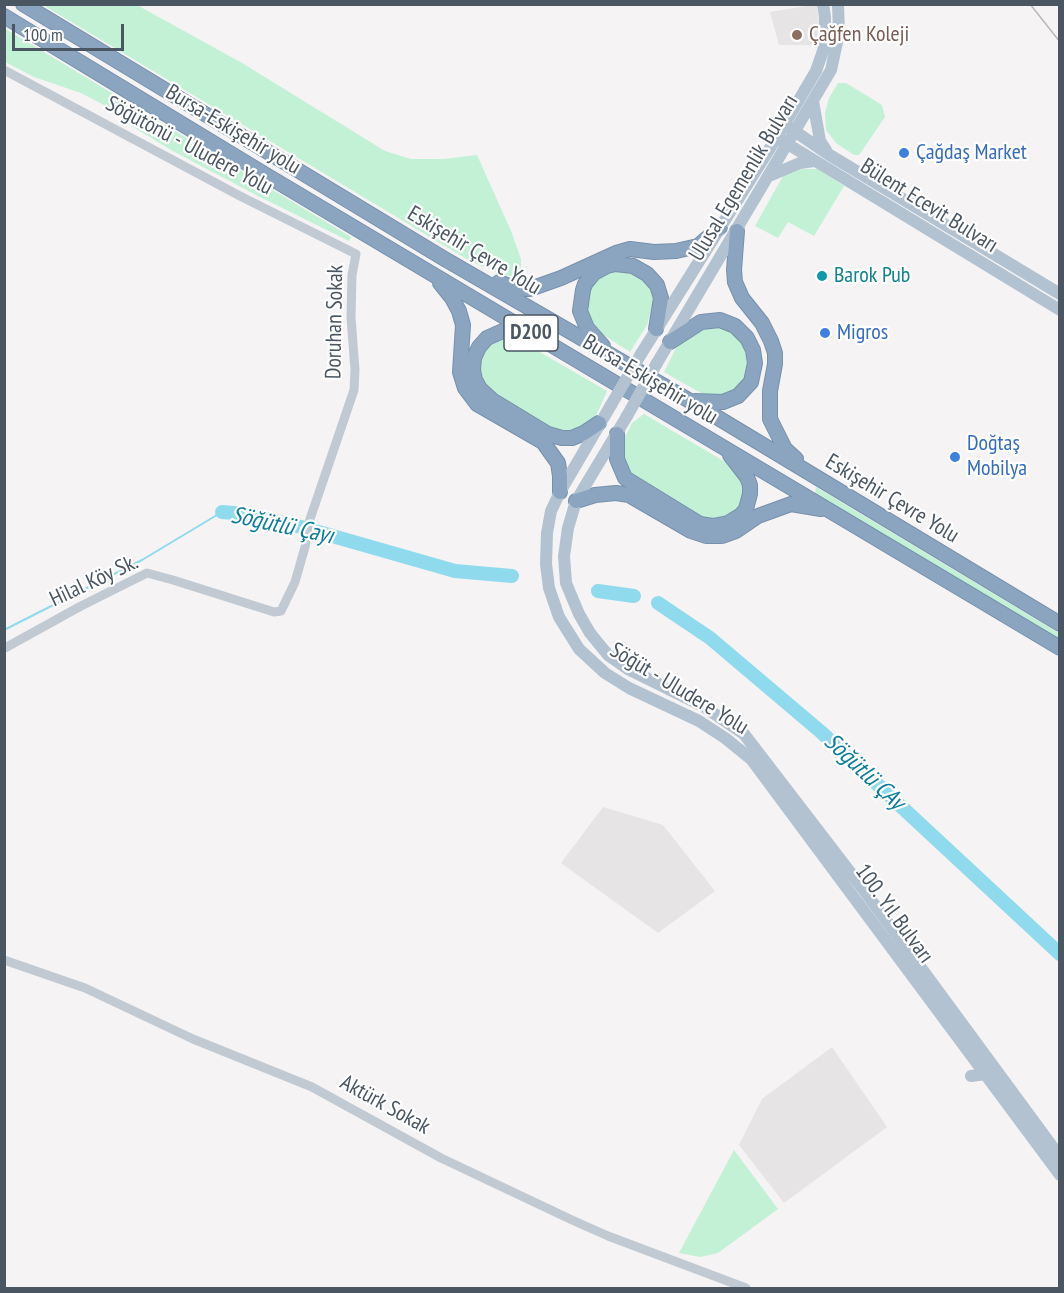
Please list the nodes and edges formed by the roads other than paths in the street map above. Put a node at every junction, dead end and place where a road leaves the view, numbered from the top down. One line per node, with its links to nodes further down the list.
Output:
1 (23, 4): 15 (highway, Eskişehir Çevre Yolu / D200)
2 (823, 4): 7 (main road, Ulusal Egemenlik Bulvarı)
3 (838, 4): 6 (main road, Ulusal Egemenlik Bulvarı)
4 (4, 16): 16 (highway, Bursa-Eskişehir yolu / D200)
5 (4, 70): 14 (street, Söğütönü - Uludere Yolu)
6 (813, 101): 7 (main road, Ulusal Egemenlik Bulvarı); 9 (main road)
7 (789, 128): 8 (main road, Ulusal Egemenlik Bulvarı); 9 (main road, Bülent Ecevit Bulvarı)
8 (782, 141): 10 (main road, Bülent Ecevit Bulvarı); 11 (main road, Ulusal Egemenlik Bulvarı); 12 (main road, Ulusal Egemenlik Bulvarı)
9 (828, 154): 17 (main road, Bülent Ecevit Bulvarı)
10 (814, 161): 11 (main road); 18 (main road, Bülent Ecevit Bulvarı)
11 (769, 176): 13 (main road, Ulusal Egemenlik Bulvarı)
12 (720, 227): 15 (highway); 19 (main road, Ulusal Egemenlik Bulvarı)
13 (737, 231): 20 (main road, Ulusal Egemenlik Bulvarı); 29 (highway)
14 (356, 254): 33 (street, Doruhan Sokak)
15 (443, 258): 22 (highway, Eskişehir Çevre Yolu / D200)
16 (432, 274): 21 (highway, Bursa-Eskişehir yolu / D200); 30 (highway)
17 (1059, 294)
18 (1059, 310)
19 (656, 329): 22 (highway); 24 (main road, Ulusal Egemenlik Bulvarı, bridge)
20 (670, 342): 23 (highway); 25 (main road, Ulusal Egemenlik Bulvarı, bridge)
21 (546, 343): 26 (highway); 28 (highway, Bursa-Eskişehir yolu / D200)
22 (610, 354): 23 (highway, Eskişehir Çevre Yolu / D200)
23 (690, 400): 29 (highway, Eskişehir Çevre Yolu / D200)
24 (611, 405): 26 (main road, Söğüt - Uludere Yolu)
25 (627, 416): 27 (main road, Söğüt - Uludere Yolu)
26 (599, 423): 30 (main road, Söğüt - Uludere Yolu)
27 (617, 434): 28 (highway); 31 (main road, Söğüt - Uludere Yolu)
28 (717, 444): 32 (highway, Bursa-Eskişehir yolu / D200)
29 (813, 475): 34 (highway, Eskişehir Çevre Yolu / D200)
30 (560, 492): 37 (main road, Söğüt - Uludere Yolu)
31 (576, 501): 32 (highway); 37 (main road, Söğüt - Uludere Yolu)
32 (827, 510): 36 (highway, Bursa-Eskişehir yolu / D200)
33 (203, 590): 35 (street, Hilal Köy Sk.)
34 (1059, 624)
35 (4, 648)
36 (1059, 648)
37 (772, 777): 40 (main road, 100. Yıl Bulvarı)
38 (4, 960): 43 (street, Aktürk Sokak)
39 (971, 1076): 40 (main road)
40 (987, 1076): 41 (main road, 100. Yıl Bulvarı); 42 (main road, 100. Yıl Bulvarı)
41 (1059, 1157)
42 (1059, 1175)
43 (746, 1288)

